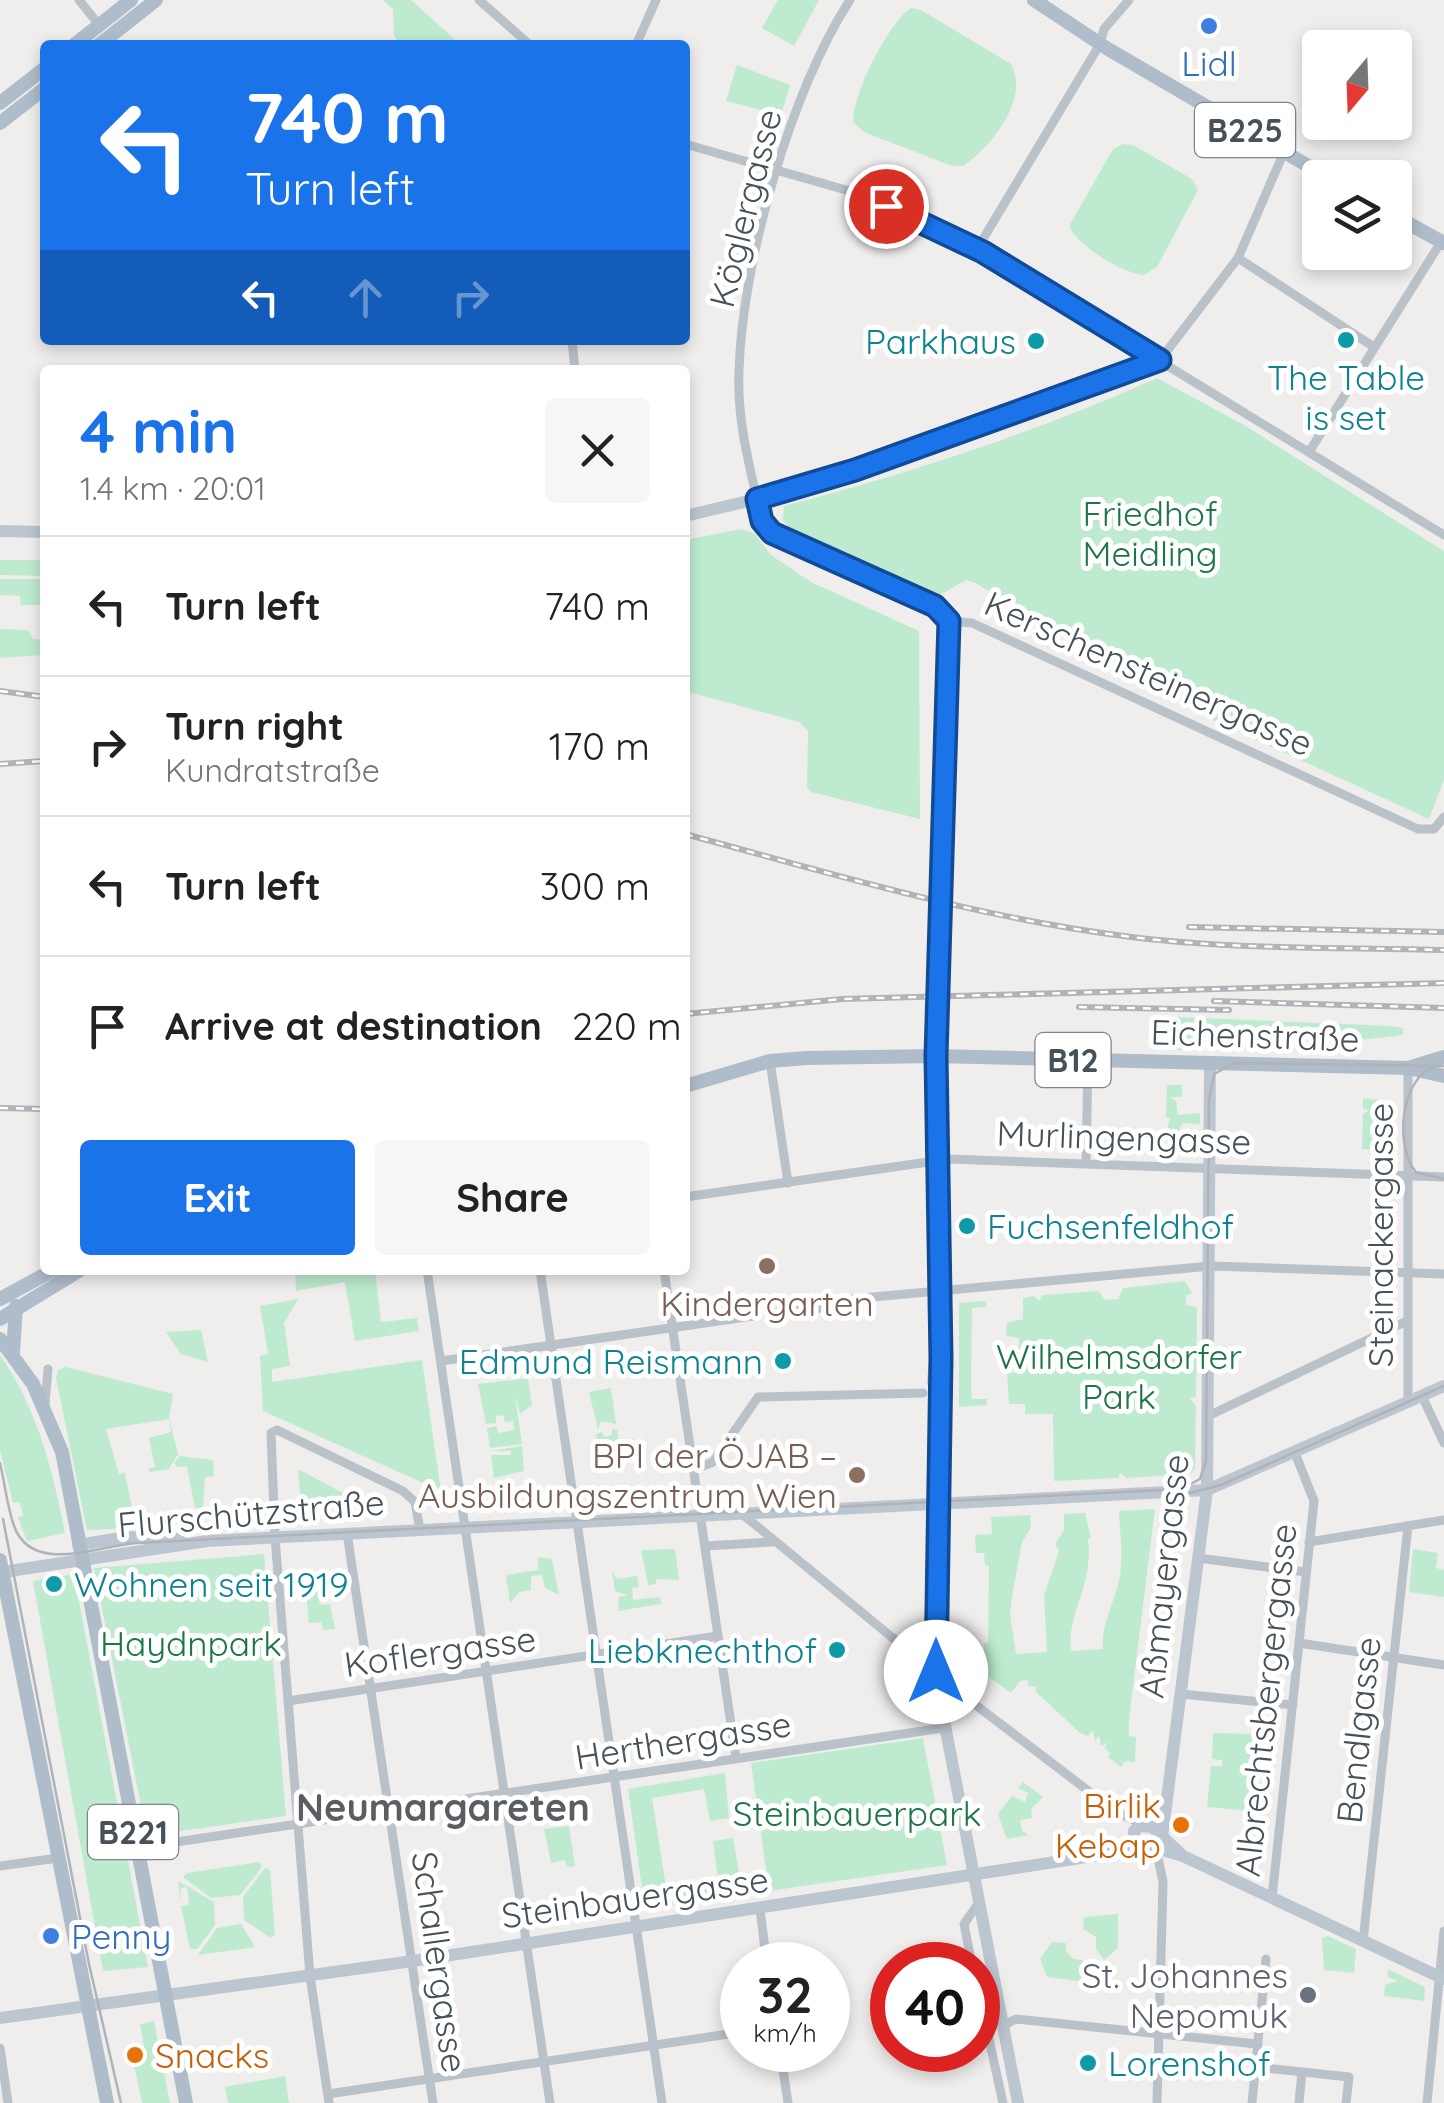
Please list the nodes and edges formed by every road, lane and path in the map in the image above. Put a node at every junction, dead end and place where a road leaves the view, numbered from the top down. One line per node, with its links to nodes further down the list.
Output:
1 (80, 0): 9 (street)
2 (131, 0): 9 (main road)
3 (156, 0): 11 (main road)
4 (479, 0): 12 (street)
5 (656, 0): 13 (street)
6 (850, 0): 22 (street, Köglergasse)
7 (1034, 0): 14 (main road, B225)
8 (1129, 0): 14 (street)
9 (99, 25): 10 (main road)
10 (80, 40)
11 (105, 40)
12 (524, 40)
13 (638, 40)
14 (1100, 44): 20 (main road, B225); 25 (street)
15 (40, 72): 17 (main road)
16 (40, 92): 18 (main road)
17 (0, 104)
18 (0, 123)
19 (690, 145): 22 (street)
20 (1284, 152): 21 (main road, B225); 26 (street)
21 (1302, 162)
22 (780, 169): 25 (street); 30 (street, Köglergasse)
23 (1412, 226): 24 (main road)
24 (1443, 243): 27 (street)
25 (976, 249): 28 (street)
26 (1238, 258): 27 (street); 28 (street)
27 (1374, 347): 29 (street)
28 (1160, 360): 29 (street); 30 (street)
29 (1309, 452): 34 (street)
30 (757, 499): 31 (street); 35 (street, Kerschensteinergasse)
31 (690, 515)
32 (5, 532): 33 (street)
33 (40, 532)
34 (1444, 535)
35 (949, 621): 36 (street, Kerschensteinergasse); 37 (street)
36 (1444, 817)
37 (936, 1056): 39 (main road, Eichenstraße / B12); 40 (main road, Eichenstraße / B12); 45 (street)
38 (1444, 1057): 42 (main road, Eichenstraße / B12)
39 (1088, 1060): 41 (main road, Eichenstraße / B12); 46 (street)
40 (770, 1061): 44 (main road, Eichenstraße / B12); 50 (street)
41 (1210, 1063): 42 (main road, Eichenstraße / B12); 47 (street, Aßmayergasse)
42 (1408, 1068): 43 (main road, Eichenstraße / B12); 48 (street, Steinackergasse)
43 (1444, 1076)
44 (690, 1085)
45 (937, 1160): 46 (street, Murlingengasse); 50 (street, Murlingengasse); 62 (street)
46 (1086, 1162): 47 (street, Murlingengasse)
47 (1211, 1168): 48 (street, Murlingengasse); 52 (street, Aßmayergasse)
48 (1410, 1175): 49 (street, Murlingengasse); 53 (street, Steinackergasse)
49 (1444, 1176)
50 (788, 1183): 51 (street, Murlingengasse)
51 (690, 1197)
52 (1211, 1266): 53 (street); 62 (street); 80 (street, Aßmayergasse)
53 (1407, 1272): 54 (street); 68 (street, Steinackergasse)
54 (1444, 1274)
55 (44, 1275): 60 (main road)
56 (71, 1275): 64 (main road)
57 (428, 1275): 73 (street)
58 (541, 1275): 71 (street)
59 (665, 1275): 69 (street)
60 (34, 1280): 61 (main road); 63 (main road)
61 (0, 1285)
62 (937, 1292): 65 (street); 76 (street)
63 (0, 1299)
64 (16, 1306): 67 (main road); 72 (main road)
65 (770, 1313)
66 (753, 1316): 69 (street)
67 (0, 1318)
68 (1406, 1322): 78 (street, Steinackergasse); 80 (street)
69 (672, 1327): 71 (street); 83 (street)
70 (0, 1339): 72 (main road, B221)
71 (550, 1345): 73 (street); 89 (street)
72 (13, 1353): 79 (main road, B221)
73 (441, 1361): 91 (street)
74 (48, 1369): 79 (street)
75 (1444, 1386): 77 (street)
76 (930, 1393): 83 (street); 85 (street)
77 (1422, 1396): 78 (street); 81 (street)
78 (1408, 1402): 82 (street)
79 (45, 1407): 98 (main road, B221)
80 (1208, 1416): 84 (street, Aßmayergasse)
81 (1444, 1444)
82 (1294, 1453): 84 (street); 96 (street, Albrechtsbergergasse)
83 (693, 1470): 87 (street)
84 (1207, 1490): 85 (street, Flurschützstraße); 99 (street, Aßmayergasse)
85 (937, 1503): 86 (street, Flurschützstraße); 108 (street)
86 (742, 1513): 87 (street, Flurschützstraße); 95 (street)
87 (700, 1515): 89 (street, Flurschützstraße); 97 (street)
88 (1444, 1520): 90 (street)
89 (576, 1521): 91 (street, Flurschützstraße); 104 (street)
90 (1408, 1526): 96 (street); 105 (street, Bendlgasse)
91 (466, 1527): 92 (street, Flurschützstraße); 107 (street)
92 (420, 1530): 93 (street, Flurschützstraße); 94 (street)
93 (347, 1533): 94 (street, Flurschützstraße); 109 (street, Schallergasse)
94 (275, 1537): 98 (street, Flurschützstraße); 111 (street)
95 (772, 1542): 97 (street); 108 (street)
96 (1310, 1542): 101 (street, Albrechtsbergergasse)
97 (705, 1546): 102 (street)
98 (79, 1552): 100 (street, Flurschützstraße); 122 (main road, B221)
99 (1198, 1558): 101 (street); 110 (street, Aßmayergasse)
100 (1, 1568): 123 (main road, B221)
101 (1306, 1572): 103 (street, Albrechtsbergergasse)
102 (718, 1636): 104 (street, Koflergasse); 114 (street)
103 (1299, 1643): 105 (street); 112 (street, Albrechtsbergergasse)
104 (595, 1656): 107 (street, Koflergasse); 115 (street)
105 (1394, 1658): 106 (street); 131 (street, Bendlgasse)
106 (1443, 1664)
107 (486, 1671): 109 (street, Koflergasse); 117 (street)
108 (936, 1672): 113 (street); 120 (street)
109 (372, 1688): 111 (street, Koflergasse); 118 (street, Schallergasse)
110 (1181, 1694): 112 (street); 116 (street, Aßmayergasse)
111 (288, 1700): 119 (street)
112 (1292, 1705): 126 (street, Albrechtsbergergasse)
113 (942, 1728): 114 (street, Herthergasse); 125 (street)
114 (736, 1758): 115 (street, Herthergasse)
115 (615, 1779): 117 (street, Herthergasse); 129 (street)
116 (1169, 1795): 120 (street, Aßmayergasse); 121 (street, Aßmayergasse)
117 (503, 1796): 118 (street, Herthergasse); 134 (street)
118 (390, 1812): 119 (street, Herthergasse); 136 (street, Schallergasse)
119 (298, 1824): 122 (street, Herthergasse); 137 (street)
120 (1139, 1835): 121 (street); 121 (street); 125 (street, Steinbauergasse)
121 (1161, 1845): 126 (street); 144 (street, Aßmayergasse)
122 (136, 1848): 139 (main road, B221)
123 (58, 1858): 124 (street); 140 (main road, B221)
124 (0, 1866)
125 (975, 1876): 127 (street); 128 (street, Steinbauergasse)
126 (1272, 1898): 131 (street)
127 (980, 1901): 133 (street); 142 (street)
128 (760, 1910): 129 (street, Steinbauergasse); 132 (street)
129 (636, 1928): 134 (street, Steinbauergasse); 146 (street)
130 (1444, 1931): 138 (street)
131 (1363, 1941): 138 (street)
132 (765, 1942)
133 (968, 1942)
134 (526, 1944): 136 (street, Steinbauergasse); 148 (street)
135 (1266, 1959): 145 (street)
136 (412, 1962): 137 (street, Steinbauergasse); 153 (street, Schallergasse)
137 (310, 1976): 139 (street, Steinbauergasse); 154 (street)
138 (1440, 1978): 168 (street)
139 (166, 1998): 140 (street, Steinbauergasse); 157 (main road, B221)
140 (88, 2008): 141 (street, Steinbauergasse); 156 (main road, B221)
141 (0, 2018)
142 (1004, 2025): 144 (street); 163 (street)
143 (720, 2035): 146 (street)
144 (1160, 2035): 145 (street); 164 (street, Aßmayergasse)
145 (1257, 2044): 149 (street)
146 (654, 2045): 148 (street); 160 (street)
147 (0, 2048): 155 (street)
148 (544, 2061): 153 (street); 159 (street)
149 (1255, 2068): 152 (street); 165 (street)
150 (783, 2072): 161 (street)
151 (995, 2072): 162 (street)
152 (1302, 2072): 166 (street); 167 (street)
153 (430, 2079): 154 (street); 158 (street, Schallergasse)
154 (328, 2098)
155 (8, 2103)
156 (106, 2103)
157 (186, 2103)
158 (434, 2103)
159 (550, 2103)
160 (662, 2103)
161 (788, 2103)
162 (1002, 2103)
163 (1018, 2103)
164 (1157, 2103)
165 (1252, 2103)
166 (1299, 2103)
167 (1346, 2103)
168 (1427, 2103)

